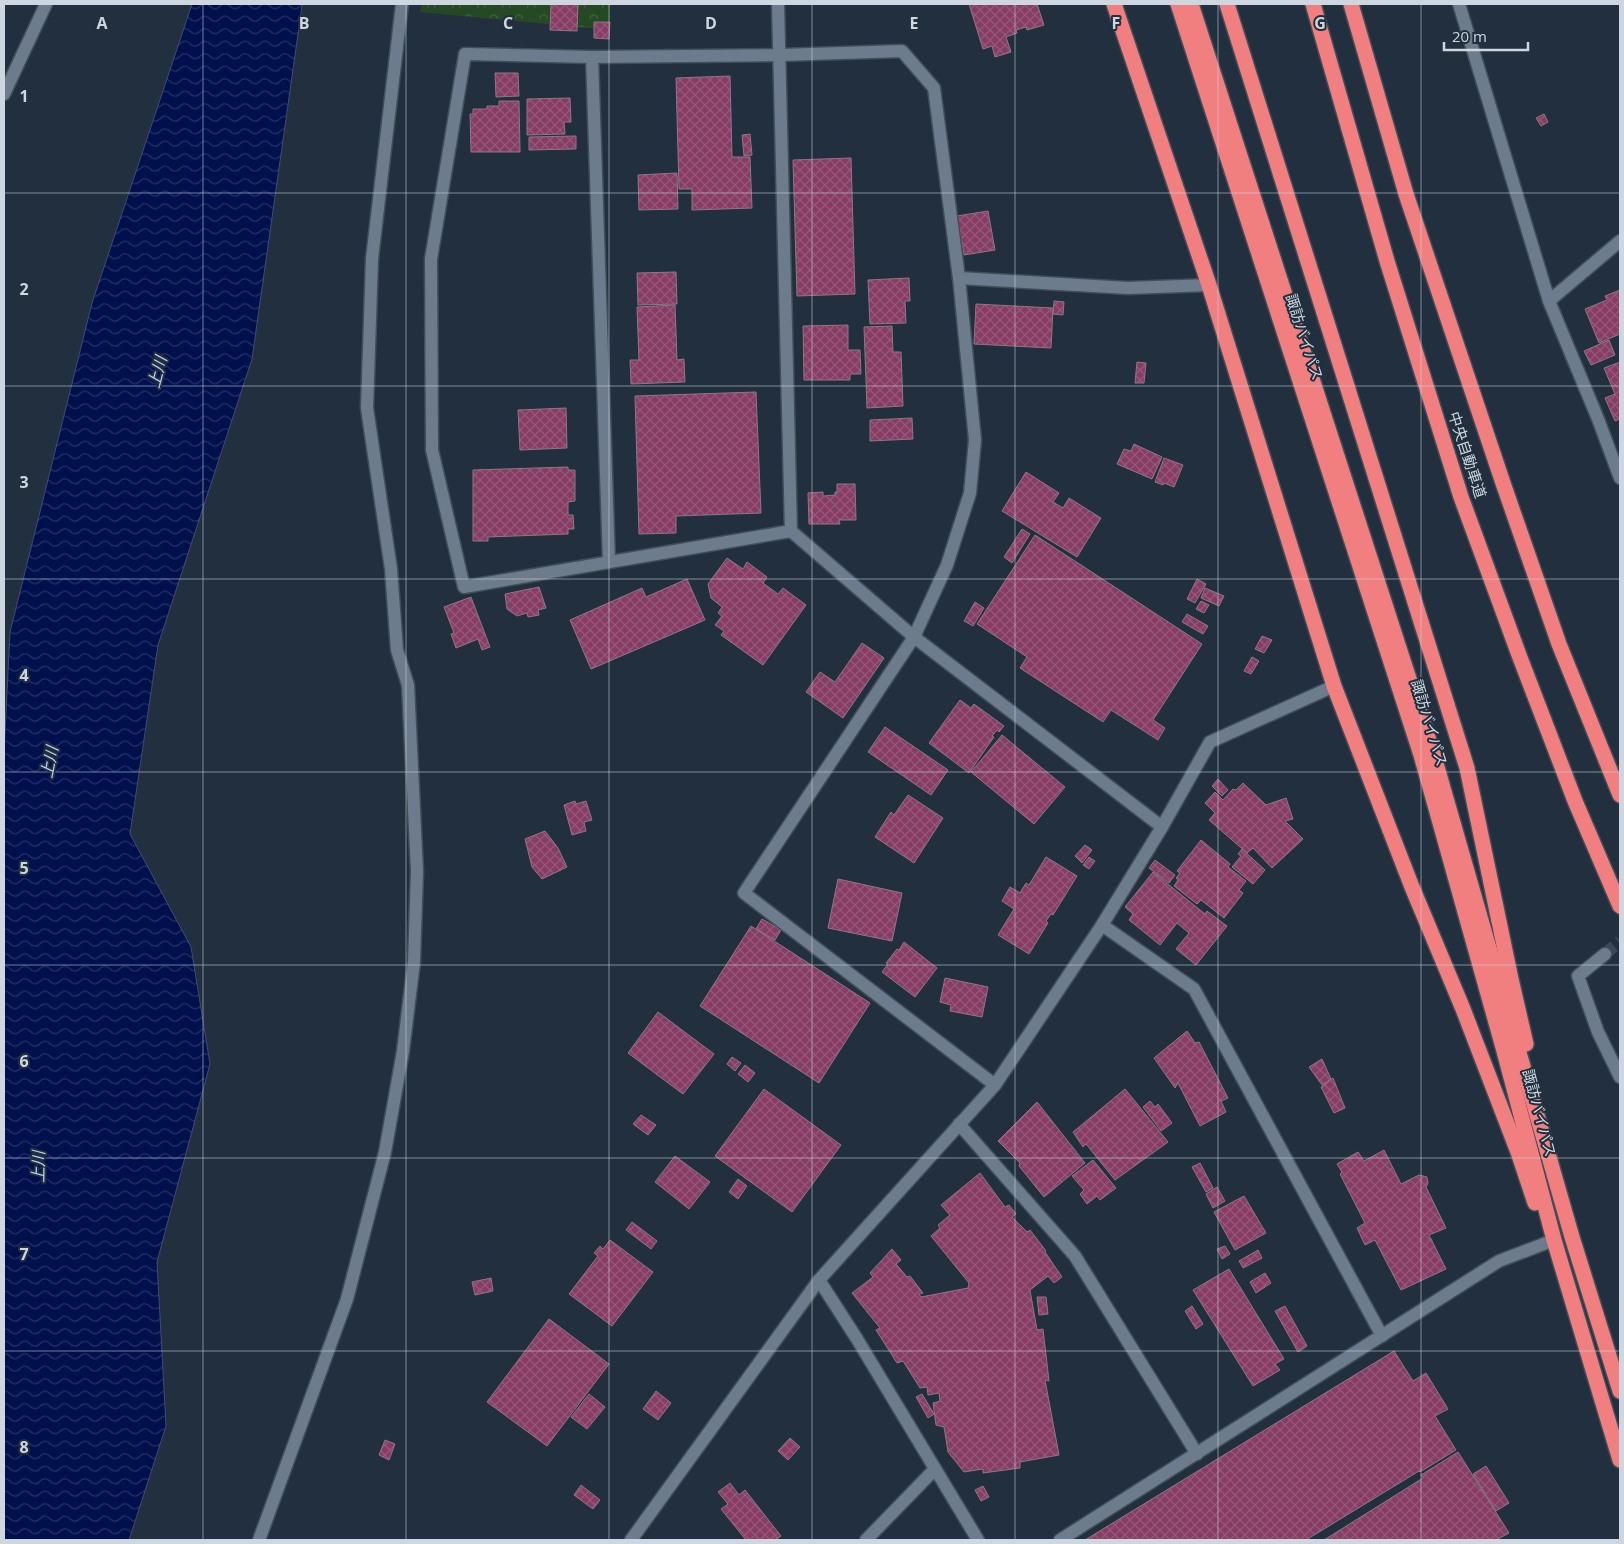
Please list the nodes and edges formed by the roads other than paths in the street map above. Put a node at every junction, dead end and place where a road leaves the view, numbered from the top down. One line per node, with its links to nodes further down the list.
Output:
1 (46, 4): 13 (street)
2 (402, 4): 40 (street)
3 (778, 4): 11 (street)
4 (1114, 4): 16 (highway)
5 (1178, 4): 32 (highway, 諏訪バイパス)
6 (1191, 4): 30 (highway, 諏訪バイパス)
7 (1227, 4): 30 (highway)
8 (1313, 4): 25 (highway, 中央自動車道)
9 (1351, 4): 23 (highway, 中央自動車道)
10 (1459, 4): 17 (street)
11 (780, 55): 12 (street); 15 (street); 19 (street)
12 (592, 58): 20 (street); 20 (street)
13 (4, 94)
14 (1620, 241): 17 (street)
15 (959, 278): 16 (street); 21 (street)
16 (1209, 285): 22 (highway)
17 (1548, 301): 18 (street)
18 (1620, 478)
19 (791, 531): 20 (street); 21 (street)
20 (609, 562)
21 (914, 637): 24 (street); 29 (street)
22 (1334, 686): 24 (street); 32 (highway)
23 (1620, 795)
24 (1162, 827): 26 (street)
25 (1620, 906)
26 (1102, 925): 29 (street); 35 (street)
27 (1605, 954): 28 (street)
28 (1620, 1077)
29 (995, 1085): 31 (street)
30 (1539, 1123): 36 (highway, 諏訪バイパス)
31 (959, 1124): 34 (street); 37 (street)
32 (1546, 1210): 33 (highway, 諏訪バイパス)
33 (1554, 1240): 35 (street); 38 (highway, 諏訪バイパス)
34 (819, 1280): 39 (street); 41 (street)
35 (1382, 1336): 37 (street)
36 (1620, 1391)
37 (1197, 1454): 44 (street)
38 (1620, 1460)
39 (935, 1469): 42 (street); 43 (street)
40 (259, 1540)
41 (631, 1540)
42 (866, 1540)
43 (978, 1540)
44 (1060, 1540)

